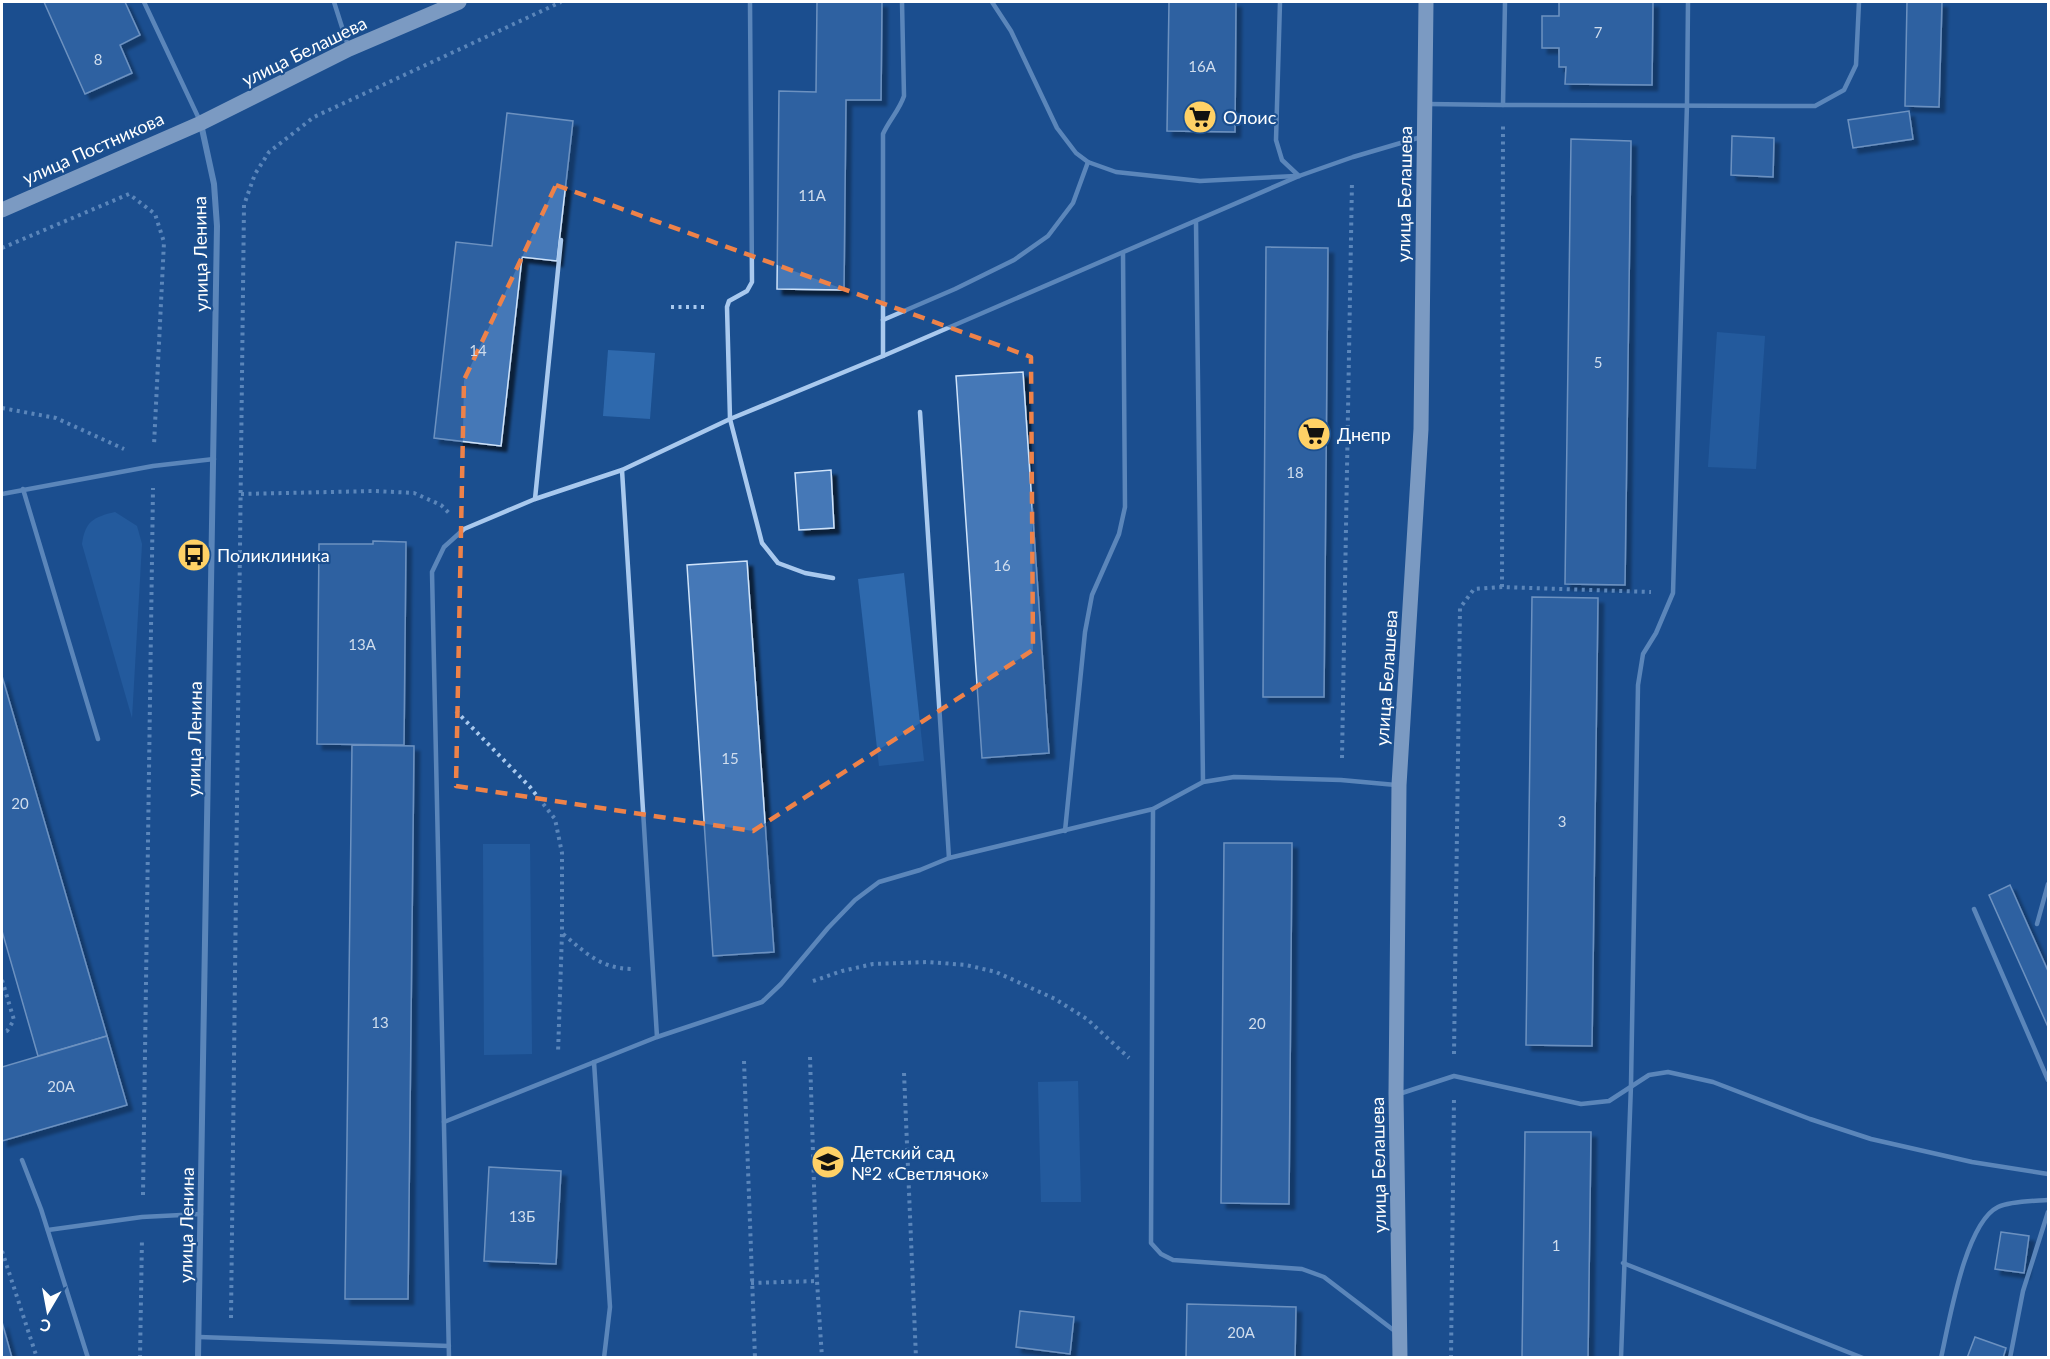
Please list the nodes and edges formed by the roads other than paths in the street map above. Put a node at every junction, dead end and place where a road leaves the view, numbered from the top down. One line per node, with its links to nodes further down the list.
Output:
1 (144, 2): 16 (lane)
2 (334, 2): 12 (lane)
3 (459, 2): 12 (main road, улица Белашева)
4 (750, 2): 27 (lane)
5 (902, 2): 24 (lane)
6 (992, 2): 18 (lane)
7 (1280, 2): 19 (lane)
8 (1426, 2): 13 (main road, улица Белашева)
9 (1505, 2): 15 (lane)
10 (1688, 2): 14 (lane)
11 (1859, 2): 14 (lane)
12 (349, 49): 16 (main road, улица Белашева)
13 (1425, 104): 15 (lane); 17 (main road, улица Белашева)
14 (1687, 104): 15 (lane); 46 (lane)
15 (1503, 105)
16 (201, 123): 20 (main road, улица Постникова); 28 (street, улица Ленина)
17 (1424, 136): 19 (lane); 36 (main road, улица Белашева)
18 (1088, 162): 19 (lane); 24 (lane)
19 (1299, 176): 21 (lane)
20 (2, 210)
21 (1196, 222): 23 (lane); 35 (lane)
22 (561, 240): 32 (lane)
23 (1123, 254): 25 (lane); 38 (lane)
24 (883, 320): 25 (lane)
25 (883, 356): 27 (lane)
26 (920, 412): 39 (lane)
27 (730, 418): 29 (lane); 33 (lane)
28 (214, 459): 30 (lane); 53 (street, улица Ленина)
29 (622, 470): 32 (lane); 43 (lane)
30 (23, 489): 31 (lane); 34 (lane)
31 (2, 494)
32 (536, 499): 48 (lane)
33 (833, 578)
34 (98, 739)
35 (1203, 782): 36 (lane); 37 (lane)
36 (1399, 785): 47 (main road, улица Белашева)
37 (1153, 809): 38 (lane); 56 (lane)
38 (1065, 831): 39 (lane)
39 (949, 858): 43 (lane)
40 (2049, 884): 42 (lane)
41 (1974, 909): 45 (lane)
42 (2037, 924)
43 (657, 1037): 44 (lane)
44 (594, 1062): 48 (lane); 62 (lane)
45 (2049, 1080)
46 (1632, 1085): 47 (lane); 50 (lane); 55 (lane)
47 (1396, 1094): 56 (main road, улица Белашева)
48 (444, 1122): 58 (lane)
49 (22, 1160): 54 (lane)
50 (2049, 1174)
51 (2049, 1200): 66 (lane)
52 (2049, 1212): 67 (lane)
53 (201, 1214): 54 (lane); 57 (street, улица Ленина)
54 (48, 1230): 59 (lane)
55 (1623, 1263): 64 (lane); 65 (lane)
56 (1401, 1336): 63 (main road, улица Белашева)
57 (199, 1337): 58 (lane); 60 (street, улица Ленина)
58 (449, 1346): 61 (lane)
59 (88, 1358)
60 (198, 1358)
61 (449, 1358)
62 (604, 1358)
63 (1400, 1358)
64 (1621, 1358)
65 (1863, 1358)
66 (1941, 1358)
67 (2010, 1358)

